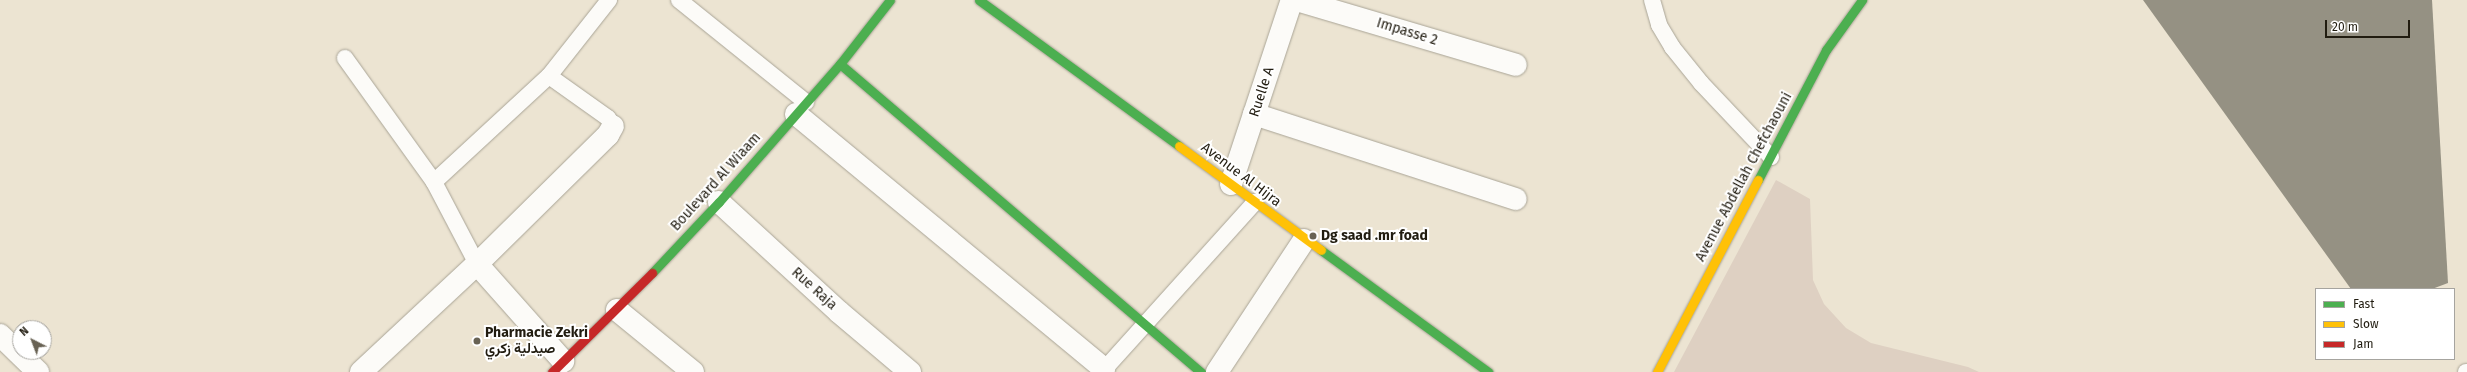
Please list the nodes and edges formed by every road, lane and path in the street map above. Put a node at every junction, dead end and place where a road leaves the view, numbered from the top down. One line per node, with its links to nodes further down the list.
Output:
1 (608, 0): 12 (lane)
2 (679, 0): 13 (lane)
3 (890, 0): 10 (street, Boulevard Al Wiaam)
4 (1292, 0): 14 (street, Ruelle A)
5 (1297, 0): 11 (street, Impasse 2)
6 (1652, 0): 16 (lane)
7 (1862, 0): 16 (street, Avenue Abdellah Chefchaouni)
8 (983, 2): 18 (street, Avenue Al Hijra)
9 (345, 58): 17 (lane)
10 (840, 64): 13 (street, Boulevard Al Wiaam); 25 (street)
11 (1516, 65)
12 (549, 76): 15 (lane); 17 (lane)
13 (801, 108): 20 (street, Boulevard Al Wiaam); 28 (street)
14 (1254, 114): 18 (street, Ruelle A); 19 (street)
15 (613, 126): 23 (street)
16 (1771, 157): 36 (street, Avenue Abdellah Chefchaouni)
17 (434, 182): 23 (lane)
18 (1231, 184): 21 (street, Avenue Al Hijra)
19 (1516, 199)
20 (719, 202): 24 (street, Boulevard Al Wiaam); 32 (street, Rue Raja)
21 (1255, 202): 22 (street, Avenue Al Hijra); 25 (lane)
22 (1304, 240): 34 (street); 35 (street, Avenue Al Hijra)
23 (477, 264): 27 (street); 30 (street)
24 (617, 310): 27 (street, Boulevard Al Wiaam); 31 (street)
25 (1145, 324): 28 (lane); 33 (street)
26 (0, 335): 29 (street)
27 (557, 367)
28 (1103, 371)
29 (38, 372)
30 (360, 372)
31 (693, 372)
32 (910, 372)
33 (1201, 372)
34 (1217, 372)
35 (1488, 372)
36 (1657, 372)

